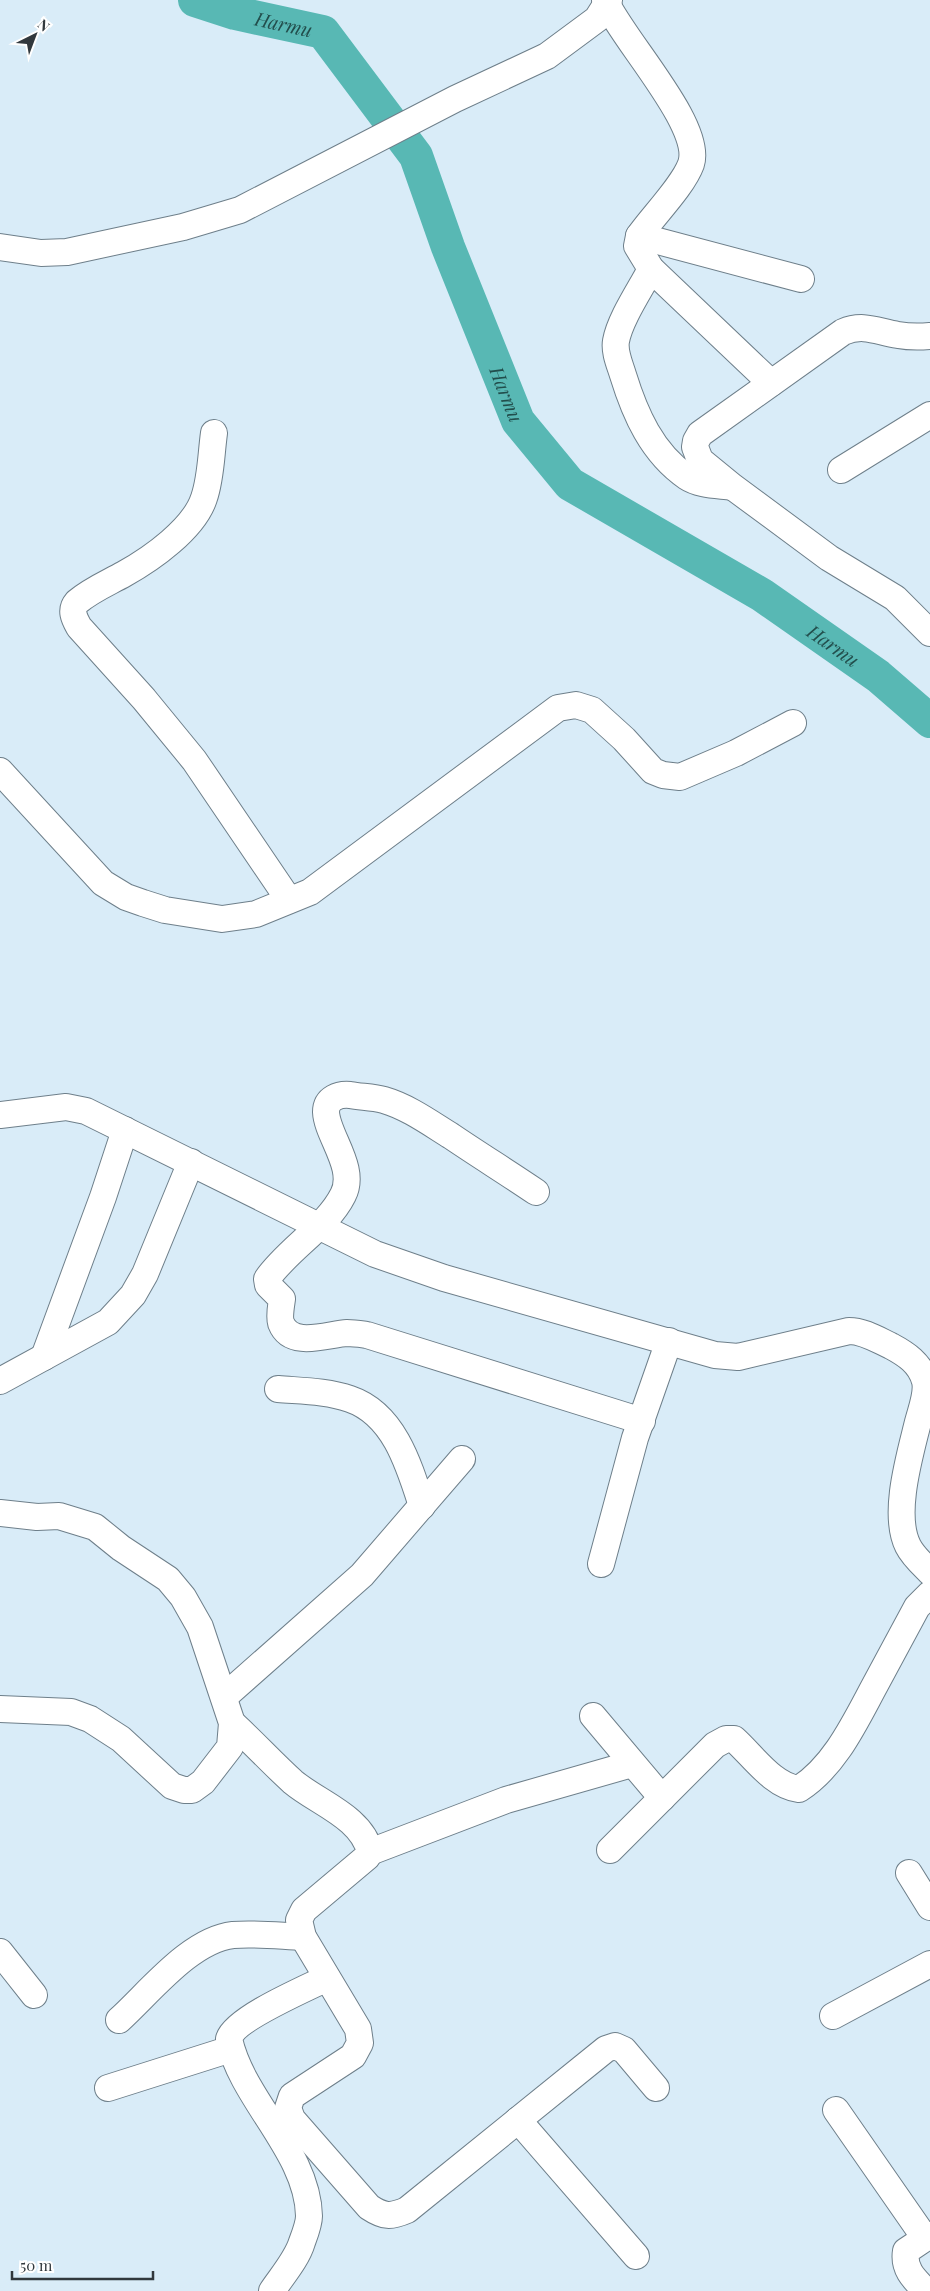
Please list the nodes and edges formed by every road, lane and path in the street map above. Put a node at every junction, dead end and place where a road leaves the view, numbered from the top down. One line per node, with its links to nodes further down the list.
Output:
1 (607, 2): 2 (street); 3 (street)
2 (639, 236): 4 (street); 5 (street)
3 (0, 247)
4 (651, 269): 7 (street); 11 (street)
5 (801, 279)
6 (930, 336): 7 (street)
7 (771, 383): 11 (street)
8 (930, 414): 10 (street)
9 (214, 433): 15 (street)
10 (841, 470)
11 (733, 487): 12 (street)
12 (930, 633)
13 (794, 723): 15 (street)
14 (0, 771): 15 (street)
15 (289, 900)
16 (0, 1115): 17 (street)
17 (126, 1130): 18 (street); 22 (street)
18 (191, 1162): 20 (street); 22 (street)
19 (536, 1192): 20 (street)
20 (318, 1226): 21 (street); 25 (street)
21 (670, 1341): 25 (street); 30 (street)
22 (44, 1357): 23 (street)
23 (0, 1381)
24 (278, 1389): 27 (street)
25 (642, 1421): 29 (street)
26 (462, 1459): 27 (street)
27 (422, 1506): 32 (street)
28 (0, 1514): 32 (street)
29 (601, 1564)
30 (930, 1572)
31 (930, 1594): 37 (street)
32 (224, 1697): 35 (street)
33 (0, 1709): 35 (street)
34 (593, 1716): 36 (street)
35 (232, 1723): 39 (street)
36 (632, 1764): 37 (street); 39 (street)
37 (662, 1798): 38 (street)
38 (610, 1850)
39 (370, 1852): 42 (street)
40 (909, 1874): 41 (street)
41 (930, 1907)
42 (303, 1937): 45 (street); 48 (street)
43 (0, 1952): 46 (street)
44 (930, 1964): 47 (street)
45 (327, 1978): 49 (street); 53 (street)
46 (34, 1995)
47 (833, 2016)
48 (119, 2020)
49 (231, 2049): 50 (street); 56 (street)
50 (108, 2088)
51 (656, 2088): 53 (street)
52 (836, 2110): 54 (street)
53 (518, 2120): 55 (street)
54 (928, 2237): 57 (street)
55 (636, 2256)
56 (272, 2291)
57 (926, 2291)

